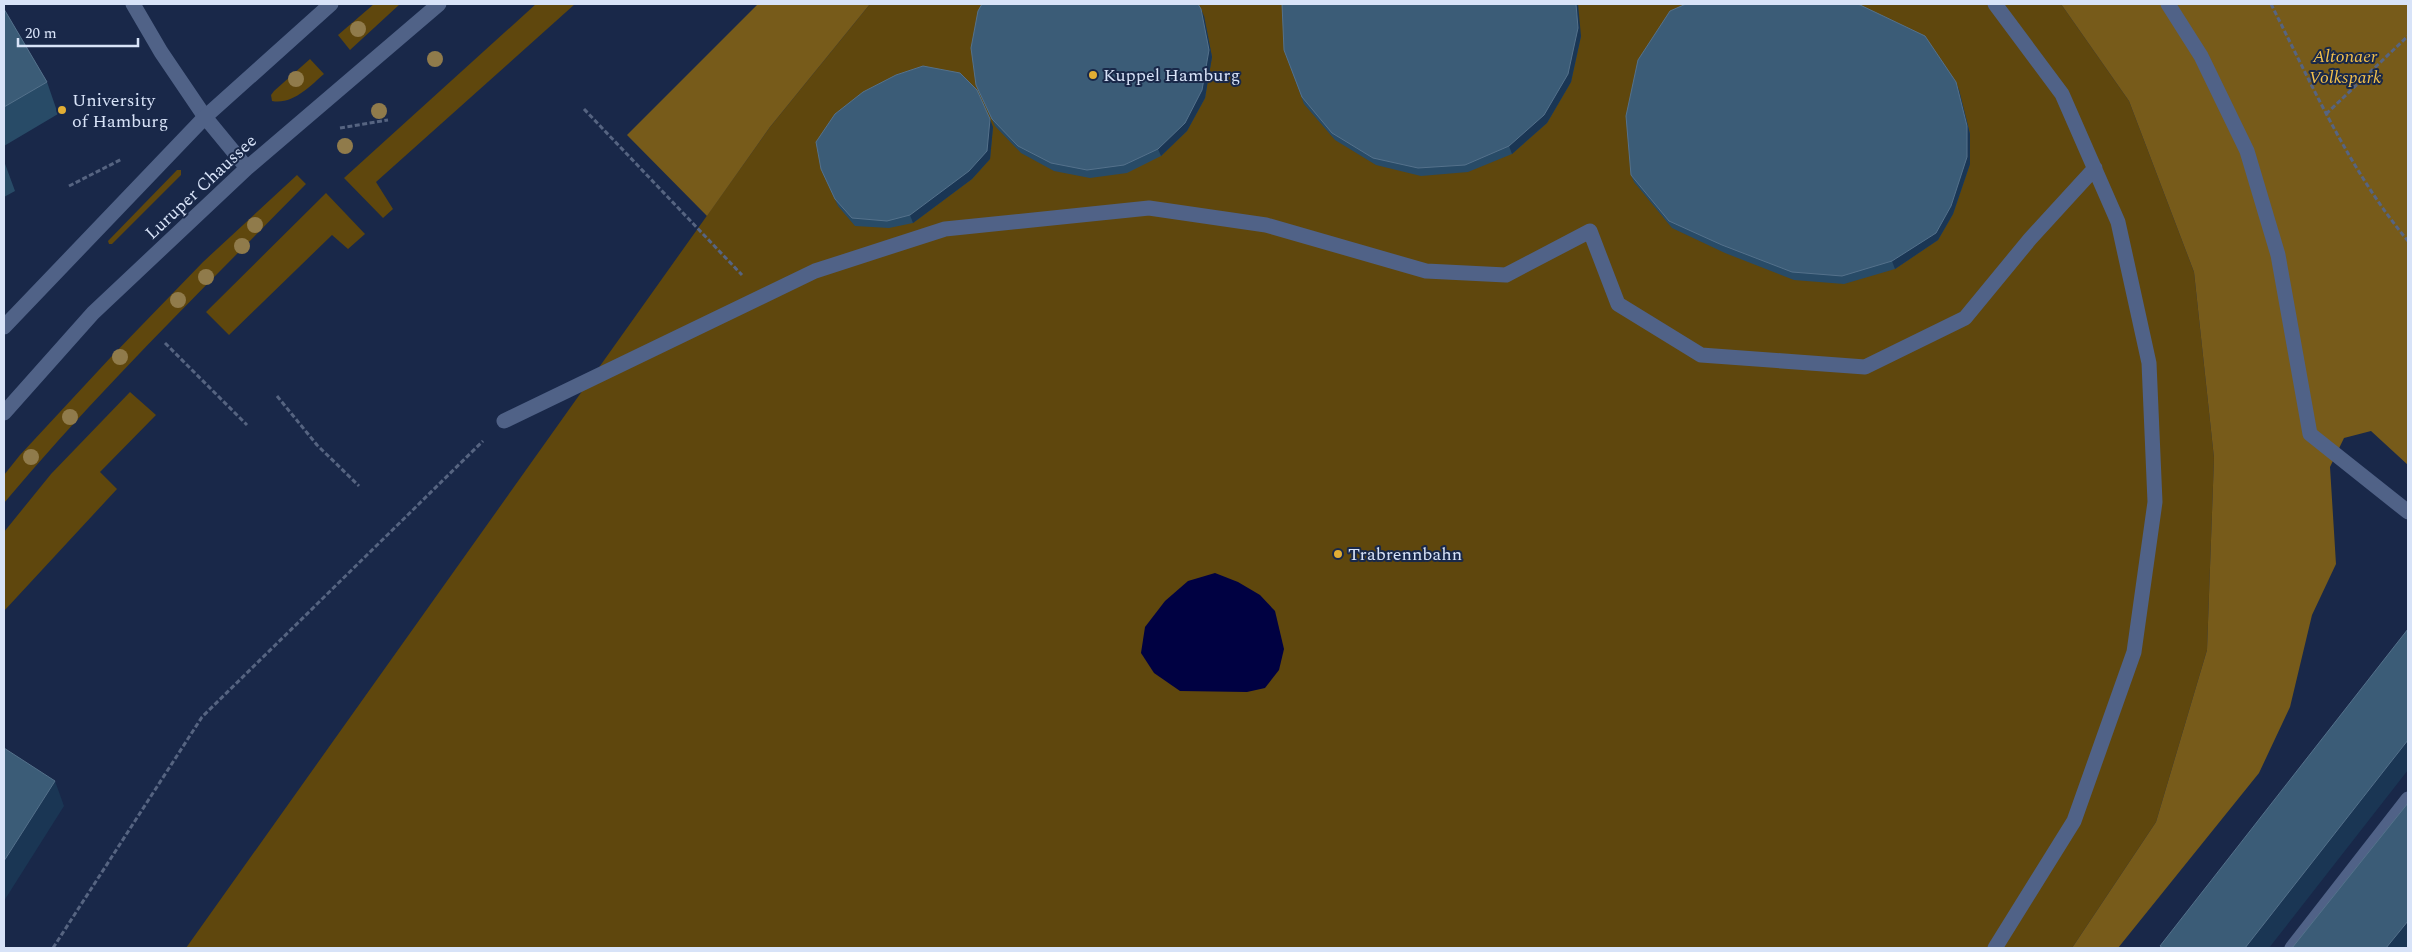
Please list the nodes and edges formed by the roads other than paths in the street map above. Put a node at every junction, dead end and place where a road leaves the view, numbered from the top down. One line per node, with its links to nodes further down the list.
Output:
1 (133, 4): 6 (main road)
2 (331, 4): 6 (main road)
3 (439, 4): 7 (main road, Luruper Chaussee)
4 (1995, 4): 8 (main road)
5 (2168, 4): 12 (main road)
6 (205, 117): 7 (main road); 9 (main road)
7 (246, 168): 10 (main road, Luruper Chaussee)
8 (2095, 168): 11 (main road); 14 (main road)
9 (4, 327)
10 (4, 413)
11 (504, 421)
12 (2408, 512)
13 (2408, 800): 15 (main road)
14 (1994, 948)
15 (2292, 948)

